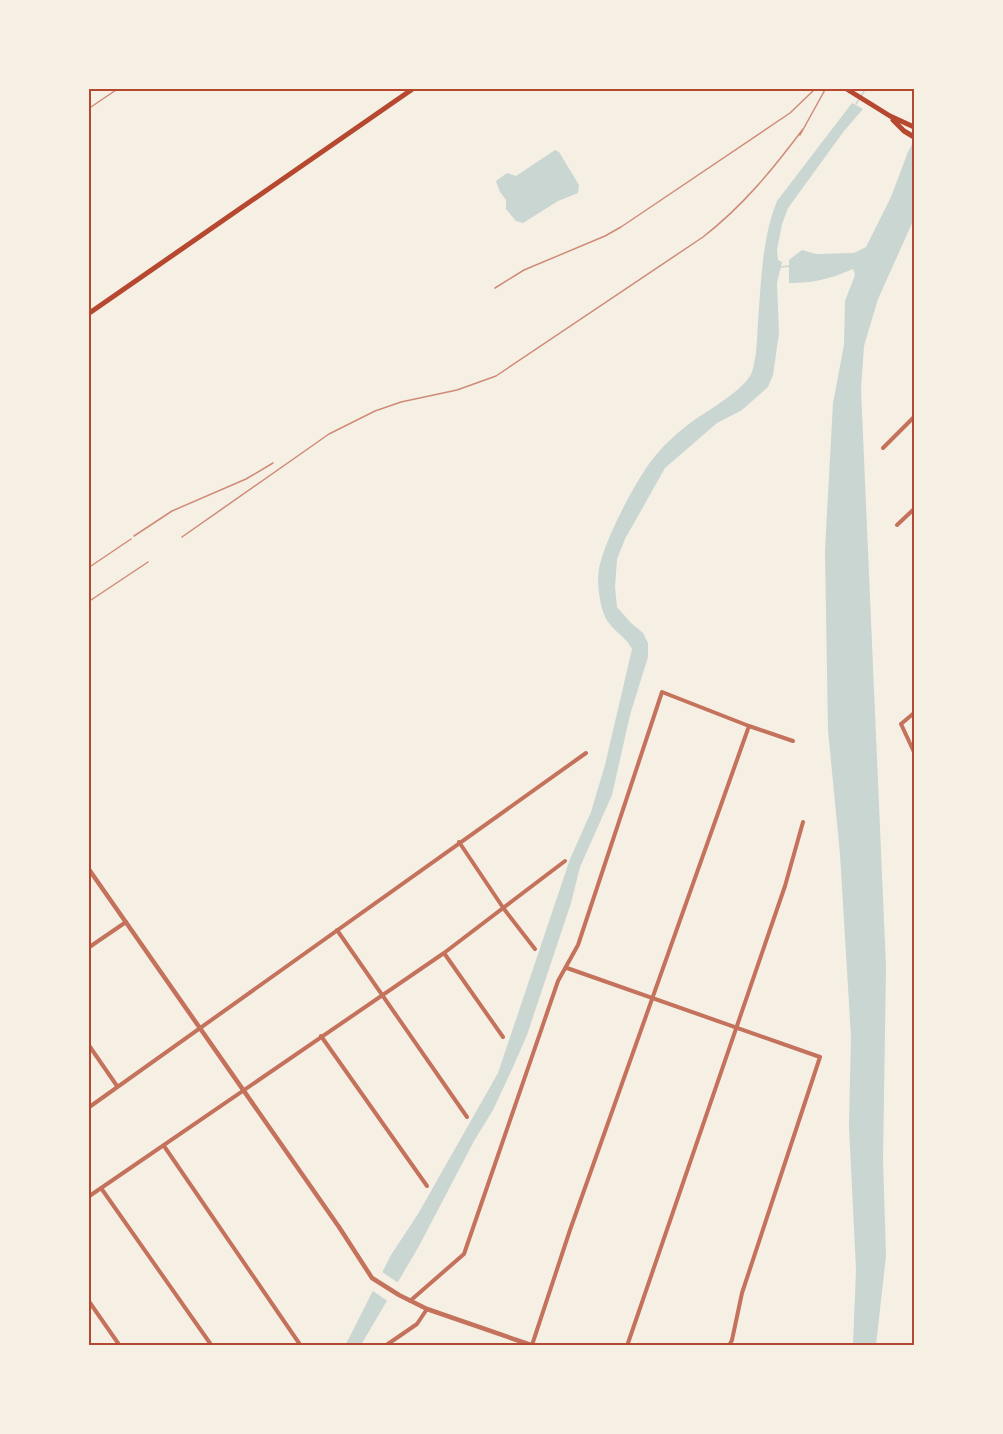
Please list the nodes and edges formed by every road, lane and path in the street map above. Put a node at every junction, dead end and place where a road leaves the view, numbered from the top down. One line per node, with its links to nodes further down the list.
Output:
1 (414, 88): 6 (main road)
2 (848, 90): 3 (main road)
3 (890, 116): 4 (main road); 5 (main road)
4 (915, 127)
5 (915, 137)
6 (88, 314)
7 (915, 417): 8 (street)
8 (883, 448)
9 (915, 509): 10 (street)
10 (897, 525)
11 (915, 713): 14 (street)
12 (749, 726): 13 (street); 26 (street); 28 (street)
13 (793, 741)
14 (915, 752)
15 (586, 753): 17 (street)
16 (803, 822): 30 (street)
17 (459, 842): 20 (street); 22 (street)
18 (565, 861): 20 (street)
19 (88, 868): 21 (street)
20 (504, 909): 24 (street); 25 (street)
21 (126, 922): 23 (street); 29 (street)
22 (337, 930): 27 (street); 29 (street)
23 (88, 948)
24 (535, 949)
25 (444, 953): 27 (street); 32 (street)
26 (567, 968): 28 (street); 44 (street)
27 (381, 995): 31 (street); 37 (street)
28 (651, 999): 30 (street); 46 (street)
29 (200, 1027): 34 (street); 35 (street)
30 (735, 1027): 51 (street); 52 (street)
31 (321, 1036): 35 (street); 39 (street)
32 (503, 1037)
33 (88, 1044): 34 (street)
34 (117, 1086): 36 (street)
35 (243, 1089): 38 (street); 44 (street)
36 (88, 1108)
37 (467, 1117)
38 (164, 1146): 41 (street); 49 (street)
39 (427, 1186)
40 (88, 1188): 42 (street)
41 (101, 1188): 42 (street); 48 (street)
42 (90, 1196)
43 (88, 1300): 47 (street)
44 (410, 1300): 45 (street)
45 (427, 1309): 46 (street); 50 (street)
46 (533, 1345)
47 (120, 1346)
48 (212, 1346)
49 (301, 1346)
50 (385, 1346)
51 (627, 1346)
52 (729, 1346)

